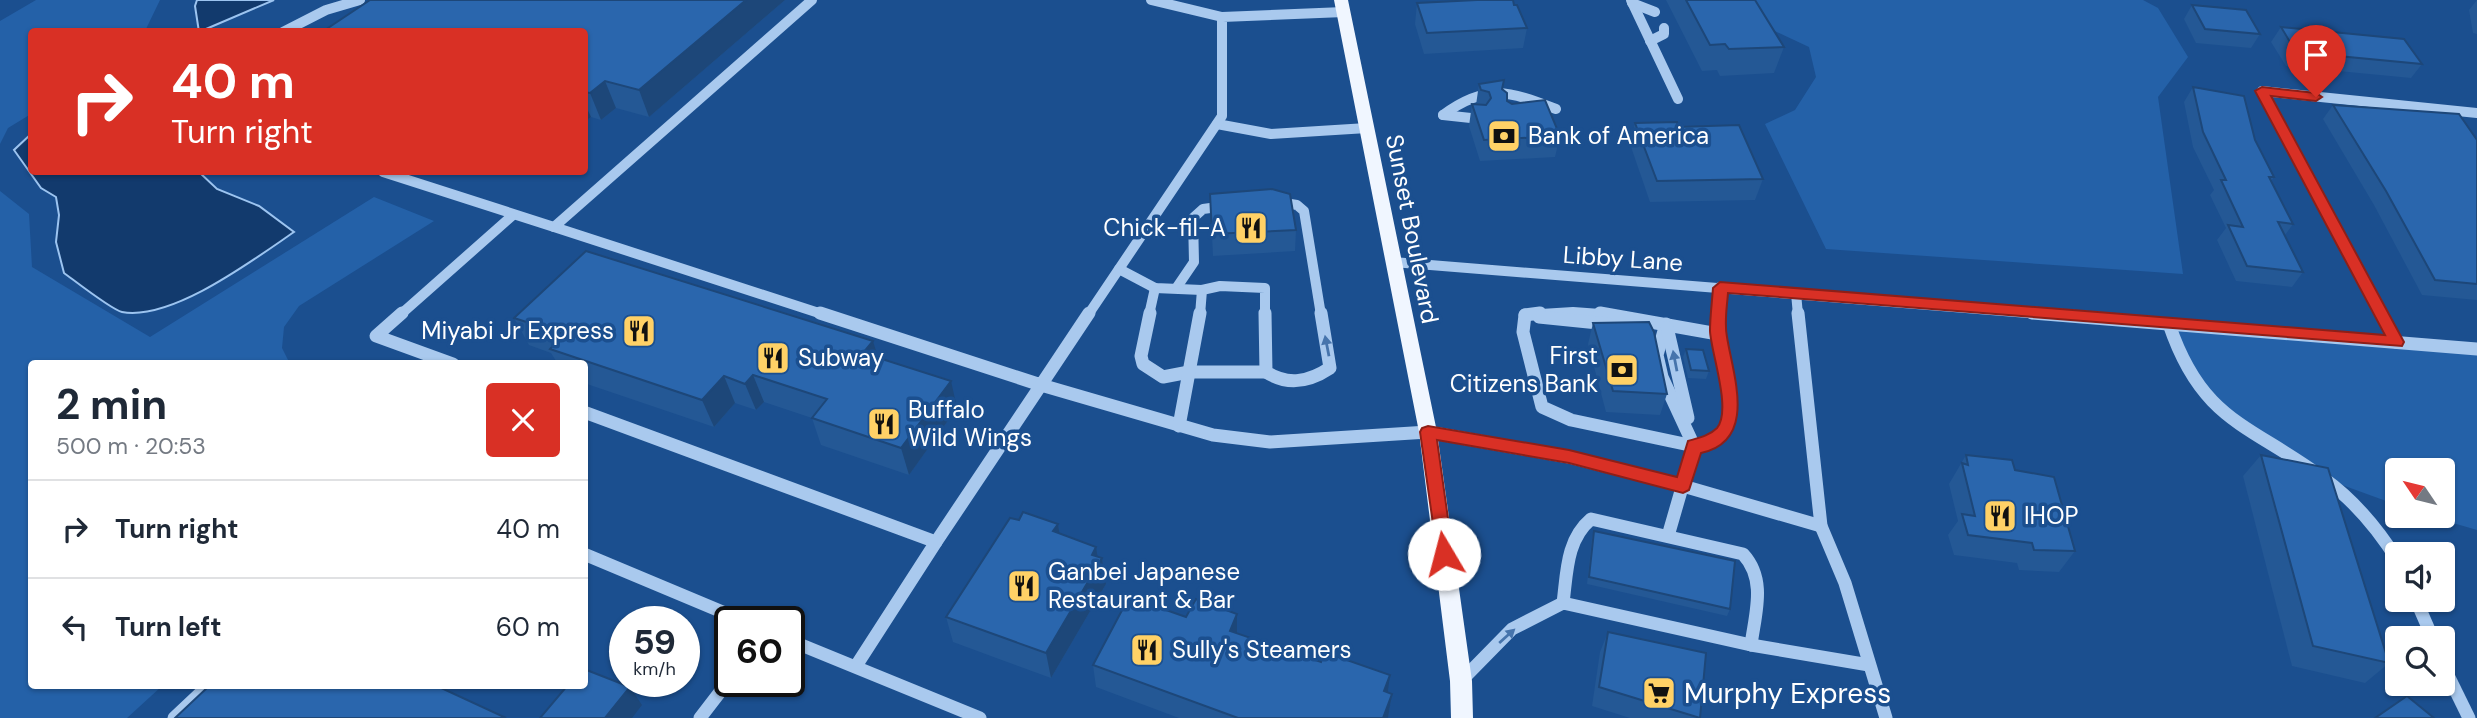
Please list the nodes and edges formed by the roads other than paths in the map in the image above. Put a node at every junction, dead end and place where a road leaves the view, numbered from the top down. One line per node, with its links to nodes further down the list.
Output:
1 (360, 0): 8 (street)
2 (812, 0): 24 (street)
3 (1151, 0): 7 (street)
4 (1631, 2): 6 (street); 10 (street)
5 (1343, 6): 7 (street); 19 (main road, Sunset Boulevard)
6 (1655, 12)
7 (1222, 17): 18 (street)
8 (292, 28)
9 (1664, 28): 10 (street)
10 (1650, 41): 12 (street)
11 (1503, 99): 14 (street)
12 (1678, 99)
13 (1518, 107): 14 (street)
14 (1556, 109): 15 (street); 17 (street)
15 (1531, 113)
16 (2477, 113): 36 (street)
17 (1443, 115): 17 (street)
18 (1217, 124): 19 (street); 26 (street)
19 (1367, 128): 25 (main road, Sunset Boulevard)
20 (392, 175): 23 (street)
21 (1271, 203): 40 (street, one-way to 21)
22 (1232, 205): 27 (street)
23 (513, 215): 24 (street); 38 (street)
24 (554, 227): 41 (street)
25 (1394, 262): 29 (street, Libby Lane); 44 (main road, Sunset Boulevard)
26 (1119, 270): 28 (street); 41 (street)
27 (1177, 287): 28 (street); 30 (street)
28 (1155, 288): 39 (street)
29 (1720, 288): 31 (street, Libby Lane); 35 (street)
30 (1202, 290): 39 (street); 40 (street)
31 (1796, 293): 34 (street, Libby Lane); 47 (street)
32 (1525, 315): 33 (lane); 45 (street)
33 (1666, 324): 35 (street); 45 (street, one-way to 33)
34 (2169, 324): 36 (street, Libby Lane); 50 (street)
35 (1718, 334): 45 (street)
36 (2396, 342): 37 (street, Libby Lane)
37 (2477, 349)
38 (442, 360)
39 (1189, 372): 40 (street); 43 (street)
40 (1266, 372)
41 (1041, 385): 43 (street); 49 (street)
42 (588, 413): 49 (street)
43 (1179, 426): 44 (street)
44 (1428, 432): 46 (street); 58 (main road, Sunset Boulevard)
45 (1694, 446): 46 (street)
46 (1683, 486): 47 (street); 48 (street)
47 (1821, 526): 56 (street)
48 (1668, 536): 52 (street); 54 (street)
49 (936, 542): 57 (street)
50 (2385, 542)
51 (588, 556): 53 (street)
52 (1563, 603): 54 (street); 58 (street, one-way to 52)
53 (714, 608)
54 (1751, 645): 56 (street)
55 (805, 646): 57 (street)
56 (1869, 665): 66 (street)
57 (856, 666): 64 (street)
58 (1461, 681): 65 (main road, Sunset Boulevard)
59 (205, 689): 62 (street)
60 (2455, 689): 67 (street)
61 (716, 697): 63 (street)
62 (174, 718)
63 (700, 718)
64 (980, 718)
65 (1462, 718)
66 (1886, 718)
67 (2469, 718)

